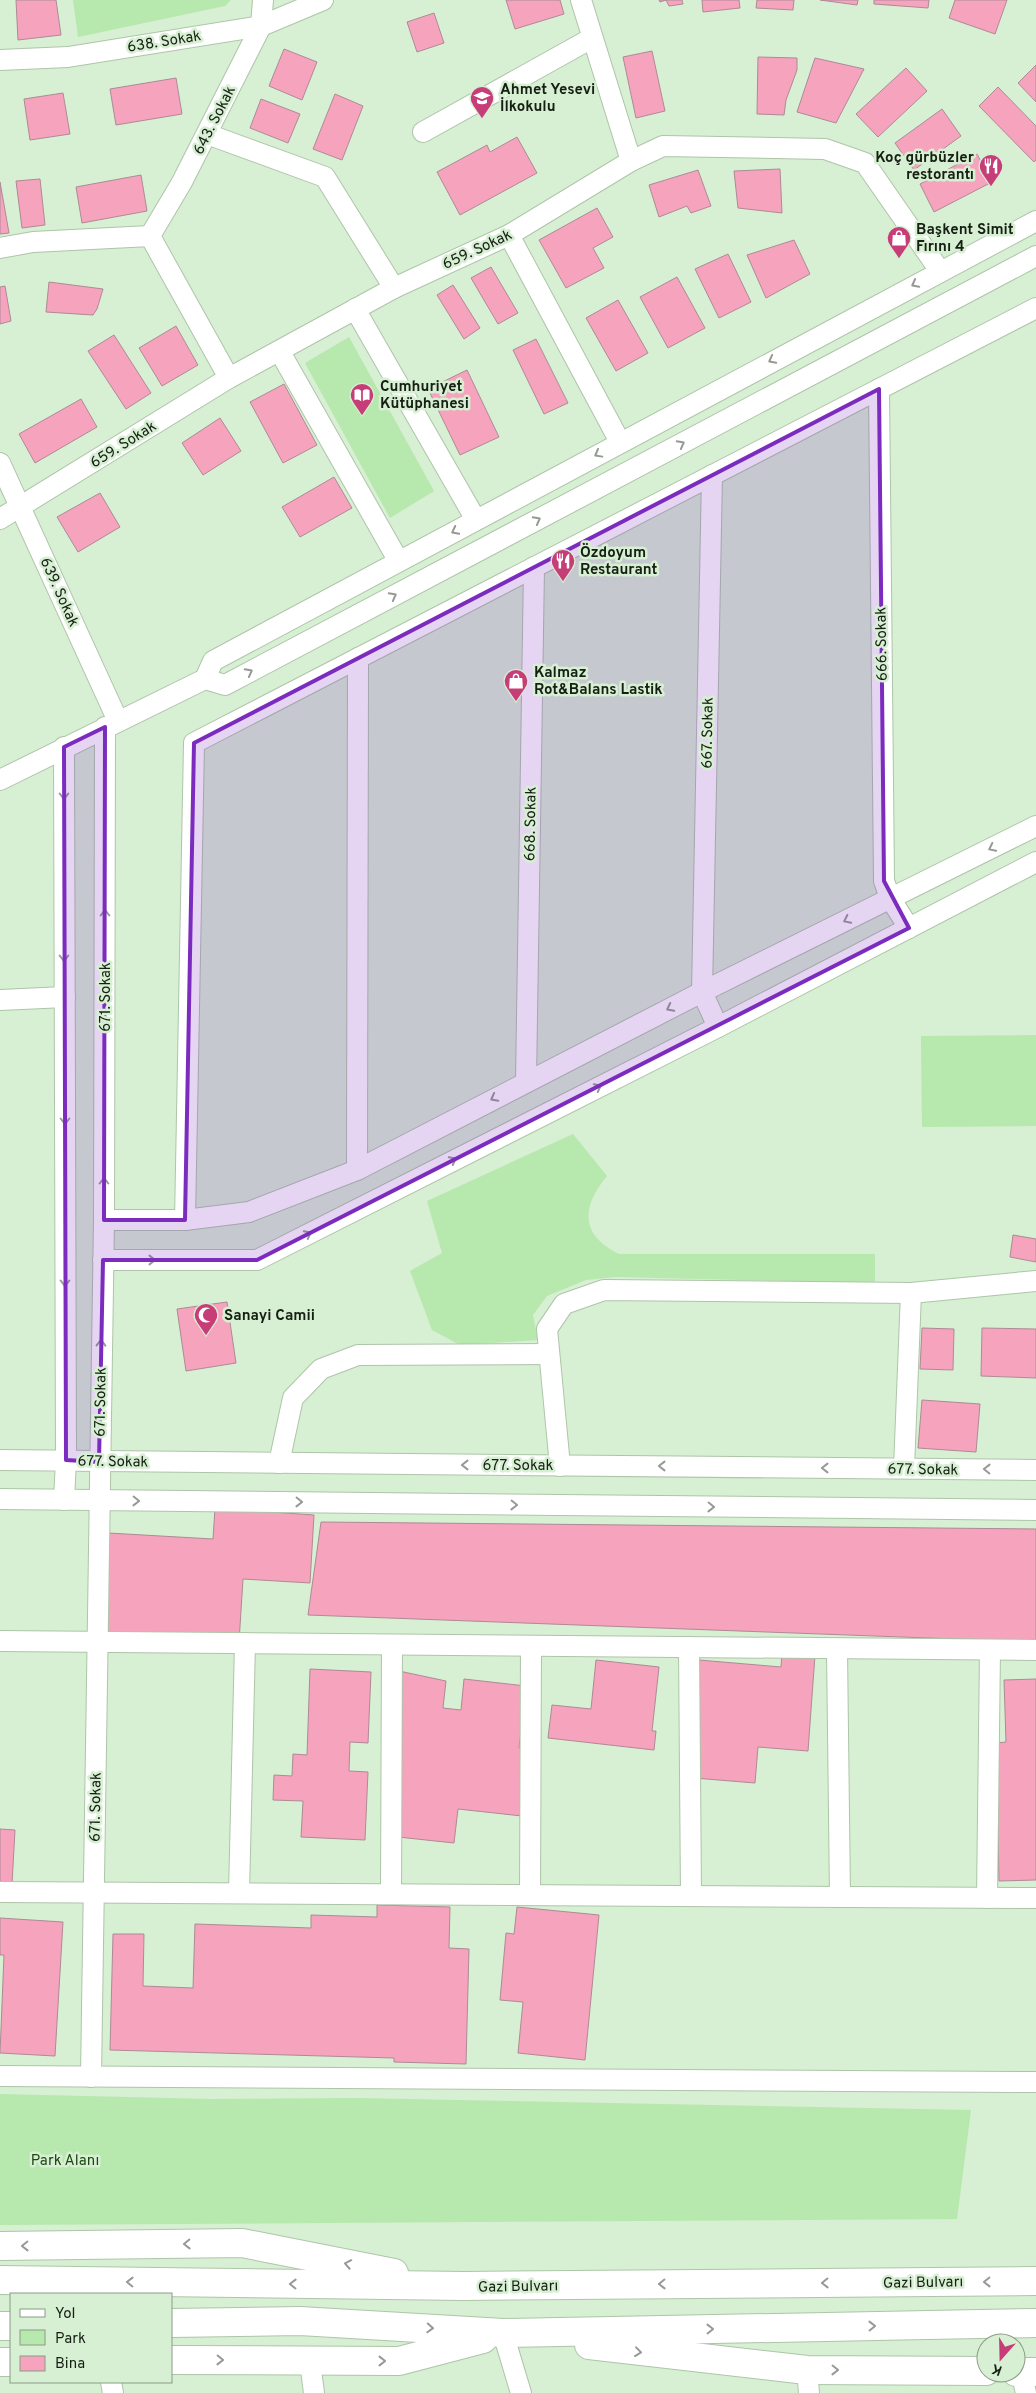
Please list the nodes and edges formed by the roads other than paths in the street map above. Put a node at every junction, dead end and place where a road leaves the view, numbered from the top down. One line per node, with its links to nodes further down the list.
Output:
1 (263, 0): 4 (street, 643. Sokak)
2 (323, 0): 4 (street, 638. Sokak)
3 (580, 0): 5 (street)
4 (261, 26): 6 (street, 638. Sokak); 8 (street, 643. Sokak)
5 (592, 38): 7 (street); 9 (street)
6 (0, 60)
7 (423, 132)
8 (207, 134): 12 (street, 643. Sokak); 16 (street)
9 (631, 161): 11 (street, 659. Sokak); 15 (street, 659. Sokak)
10 (1036, 220): 15 (street)
11 (509, 235): 16 (street, 659. Sokak); 22 (street)
12 (150, 236): 13 (street); 20 (street)
13 (0, 248)
14 (1036, 256): 31 (street, one-way to 14)
15 (940, 271): 22 (street, one-way to 22)
16 (394, 288): 18 (street, 659. Sokak)
17 (1036, 308): 21 (street)
18 (355, 309): 19 (street, 659. Sokak); 27 (street)
19 (280, 352): 20 (street, 659. Sokak); 28 (street)
20 (228, 378): 25 (street, 659. Sokak)
21 (879, 389): 24 (street); 37 (street, 666. Sokak)
22 (620, 442): 27 (street, one-way to 27)
23 (0, 463): 25 (street, 639. Sokak)
24 (712, 475): 29 (street); 39 (street, 667. Sokak)
25 (22, 507): 26 (street, 659. Sokak); 32 (street, 639. Sokak)
26 (0, 519)
27 (476, 520): 28 (street, one-way to 28)
28 (398, 560): 31 (street)
29 (534, 567): 30 (street); 43 (street, 668. Sokak)
30 (358, 658): 44 (street); 46 (street)
31 (205, 679): 32 (street)
32 (111, 724): 33 (street); 45 (street, 671. Sokak, one-way to 32)
33 (64, 747): 34 (street); 40 (street, one-way to 40)
34 (0, 780)
35 (1036, 826): 37 (street, one-way to 37)
36 (1036, 862): 38 (street)
37 (890, 898): 38 (street, 666. Sokak); 39 (street, one-way to 39)
38 (908, 928): 42 (street)
39 (702, 992): 42 (street); 43 (street, one-way to 43)
40 (65, 997): 41 (street); 52 (street, one-way to 52)
41 (0, 1000)
42 (718, 1027): 47 (street, one-way to 42)
43 (526, 1081): 44 (street, one-way to 44)
44 (356, 1170): 46 (street)
45 (104, 1220): 46 (street); 47 (street, 671. Sokak)
46 (185, 1220)
47 (103, 1260): 53 (street, 671. Sokak, one-way to 47)
48 (1036, 1282): 49 (street)
49 (911, 1293): 50 (street); 56 (street)
50 (549, 1354): 54 (street); 55 (street)
51 (0, 1460): 52 (street, 677. Sokak)
52 (66, 1460): 53 (street, 677. Sokak); 59 (street)
53 (99, 1462): 54 (street, 677. Sokak); 60 (street, 671. Sokak)
54 (279, 1463): 55 (street, 677. Sokak, one-way to 54)
55 (560, 1466): 56 (street, 677. Sokak, one-way to 55)
56 (904, 1468): 57 (street, 677. Sokak, one-way to 56)
57 (1036, 1470)
58 (0, 1499): 59 (street)
59 (64, 1500): 60 (street)
60 (99, 1500): 61 (street, one-way to 61); 63 (street, 671. Sokak)
61 (1036, 1510)
62 (0, 1641): 63 (street)
63 (97, 1642): 64 (street); 72 (street, 671. Sokak)
64 (246, 1643): 65 (street); 73 (street)
65 (392, 1645): 66 (street); 74 (street)
66 (531, 1646): 67 (street); 75 (street)
67 (689, 1647): 68 (street); 76 (street)
68 (837, 1649): 69 (street); 77 (street)
69 (990, 1650): 70 (street); 78 (street)
70 (1036, 1650)
71 (0, 1892): 72 (street)
72 (94, 1892): 73 (street); 81 (street, 671. Sokak)
73 (238, 1893): 74 (street)
74 (391, 1894): 75 (street)
75 (530, 1895): 76 (street)
76 (691, 1896): 77 (street)
77 (840, 1897): 78 (street)
78 (987, 1898): 79 (street)
79 (1036, 1898)
80 (0, 2076): 81 (street)
81 (91, 2077): 82 (street)
82 (1036, 2082)
83 (0, 2246): 86 (highway, one-way to 83)
84 (0, 2280): 86 (highway, Gazi Bulvarı, one-way to 84)
85 (1036, 2281): 86 (highway, Gazi Bulvarı, one-way to 86)
86 (464, 2286)
87 (172, 2323): 89 (highway, one-way to 89)
88 (1036, 2323): 89 (highway, one-way to 88)
89 (503, 2333): 91 (highway, one-way to 89); 93 (highway, one-way to 93); 95 (street)
90 (172, 2360): 91 (highway, one-way to 91)
91 (310, 2362): 94 (street)
92 (976, 2372): 93 (highway, one-way to 92)
93 (808, 2381)
94 (314, 2393)
95 (521, 2393)

